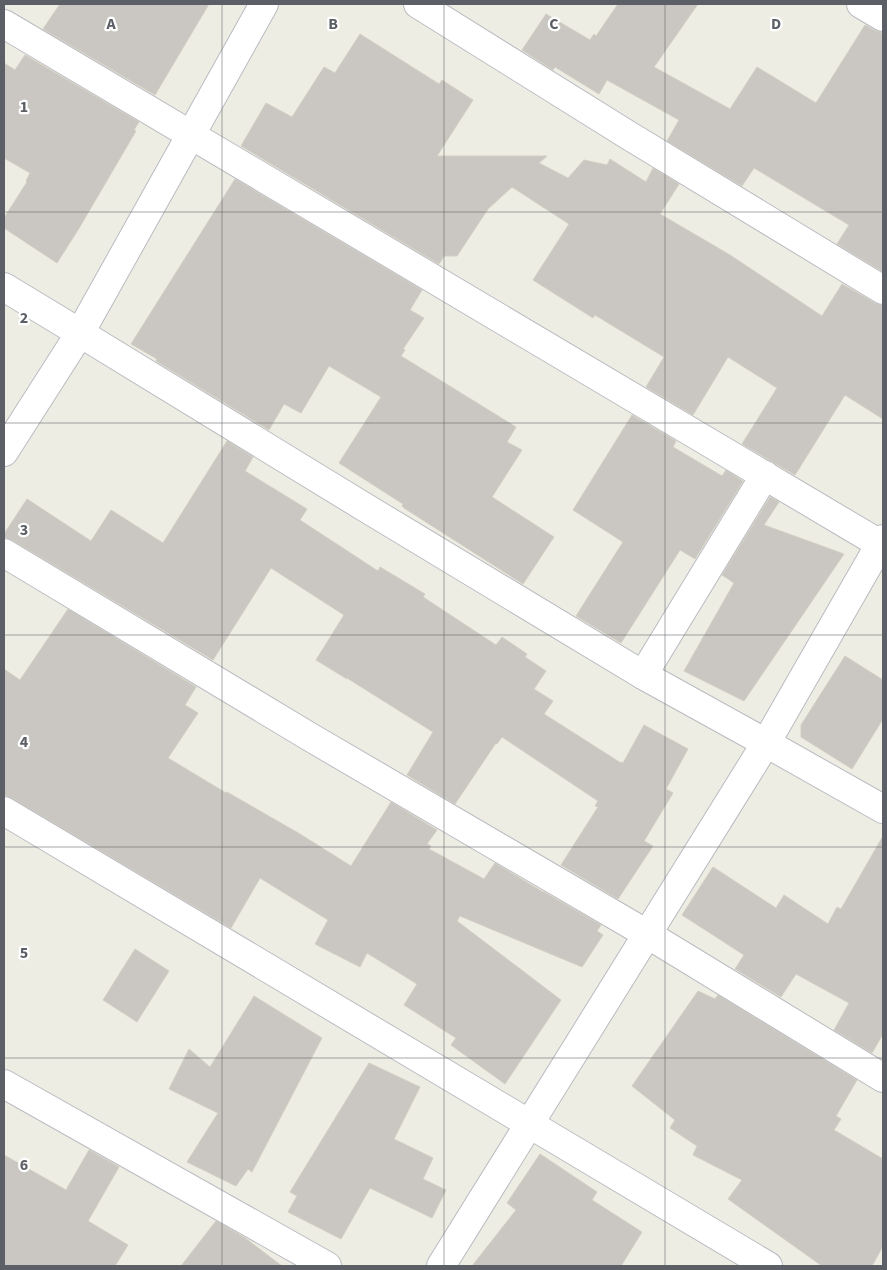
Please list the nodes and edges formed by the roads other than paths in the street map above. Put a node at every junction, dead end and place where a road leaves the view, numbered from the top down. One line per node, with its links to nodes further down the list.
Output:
1 (264, 4): 6 (street)
2 (418, 4): 8 (street)
3 (861, 4): 4 (street)
4 (883, 17)
5 (4, 24): 6 (street)
6 (191, 135): 9 (street); 11 (street)
7 (4, 288): 9 (street)
8 (883, 290)
9 (80, 333): 10 (street); 14 (street)
10 (4, 452)
11 (765, 475): 12 (street); 14 (street)
12 (882, 542): 15 (street)
13 (4, 553): 18 (street)
14 (643, 675): 15 (street)
15 (766, 743): 16 (street); 18 (street)
16 (883, 809)
17 (4, 812): 21 (street)
18 (647, 934): 19 (street); 21 (street)
19 (883, 1078)
20 (4, 1084): 22 (street)
21 (529, 1124): 23 (street); 24 (street)
22 (327, 1266)
23 (441, 1266)
24 (768, 1266)

